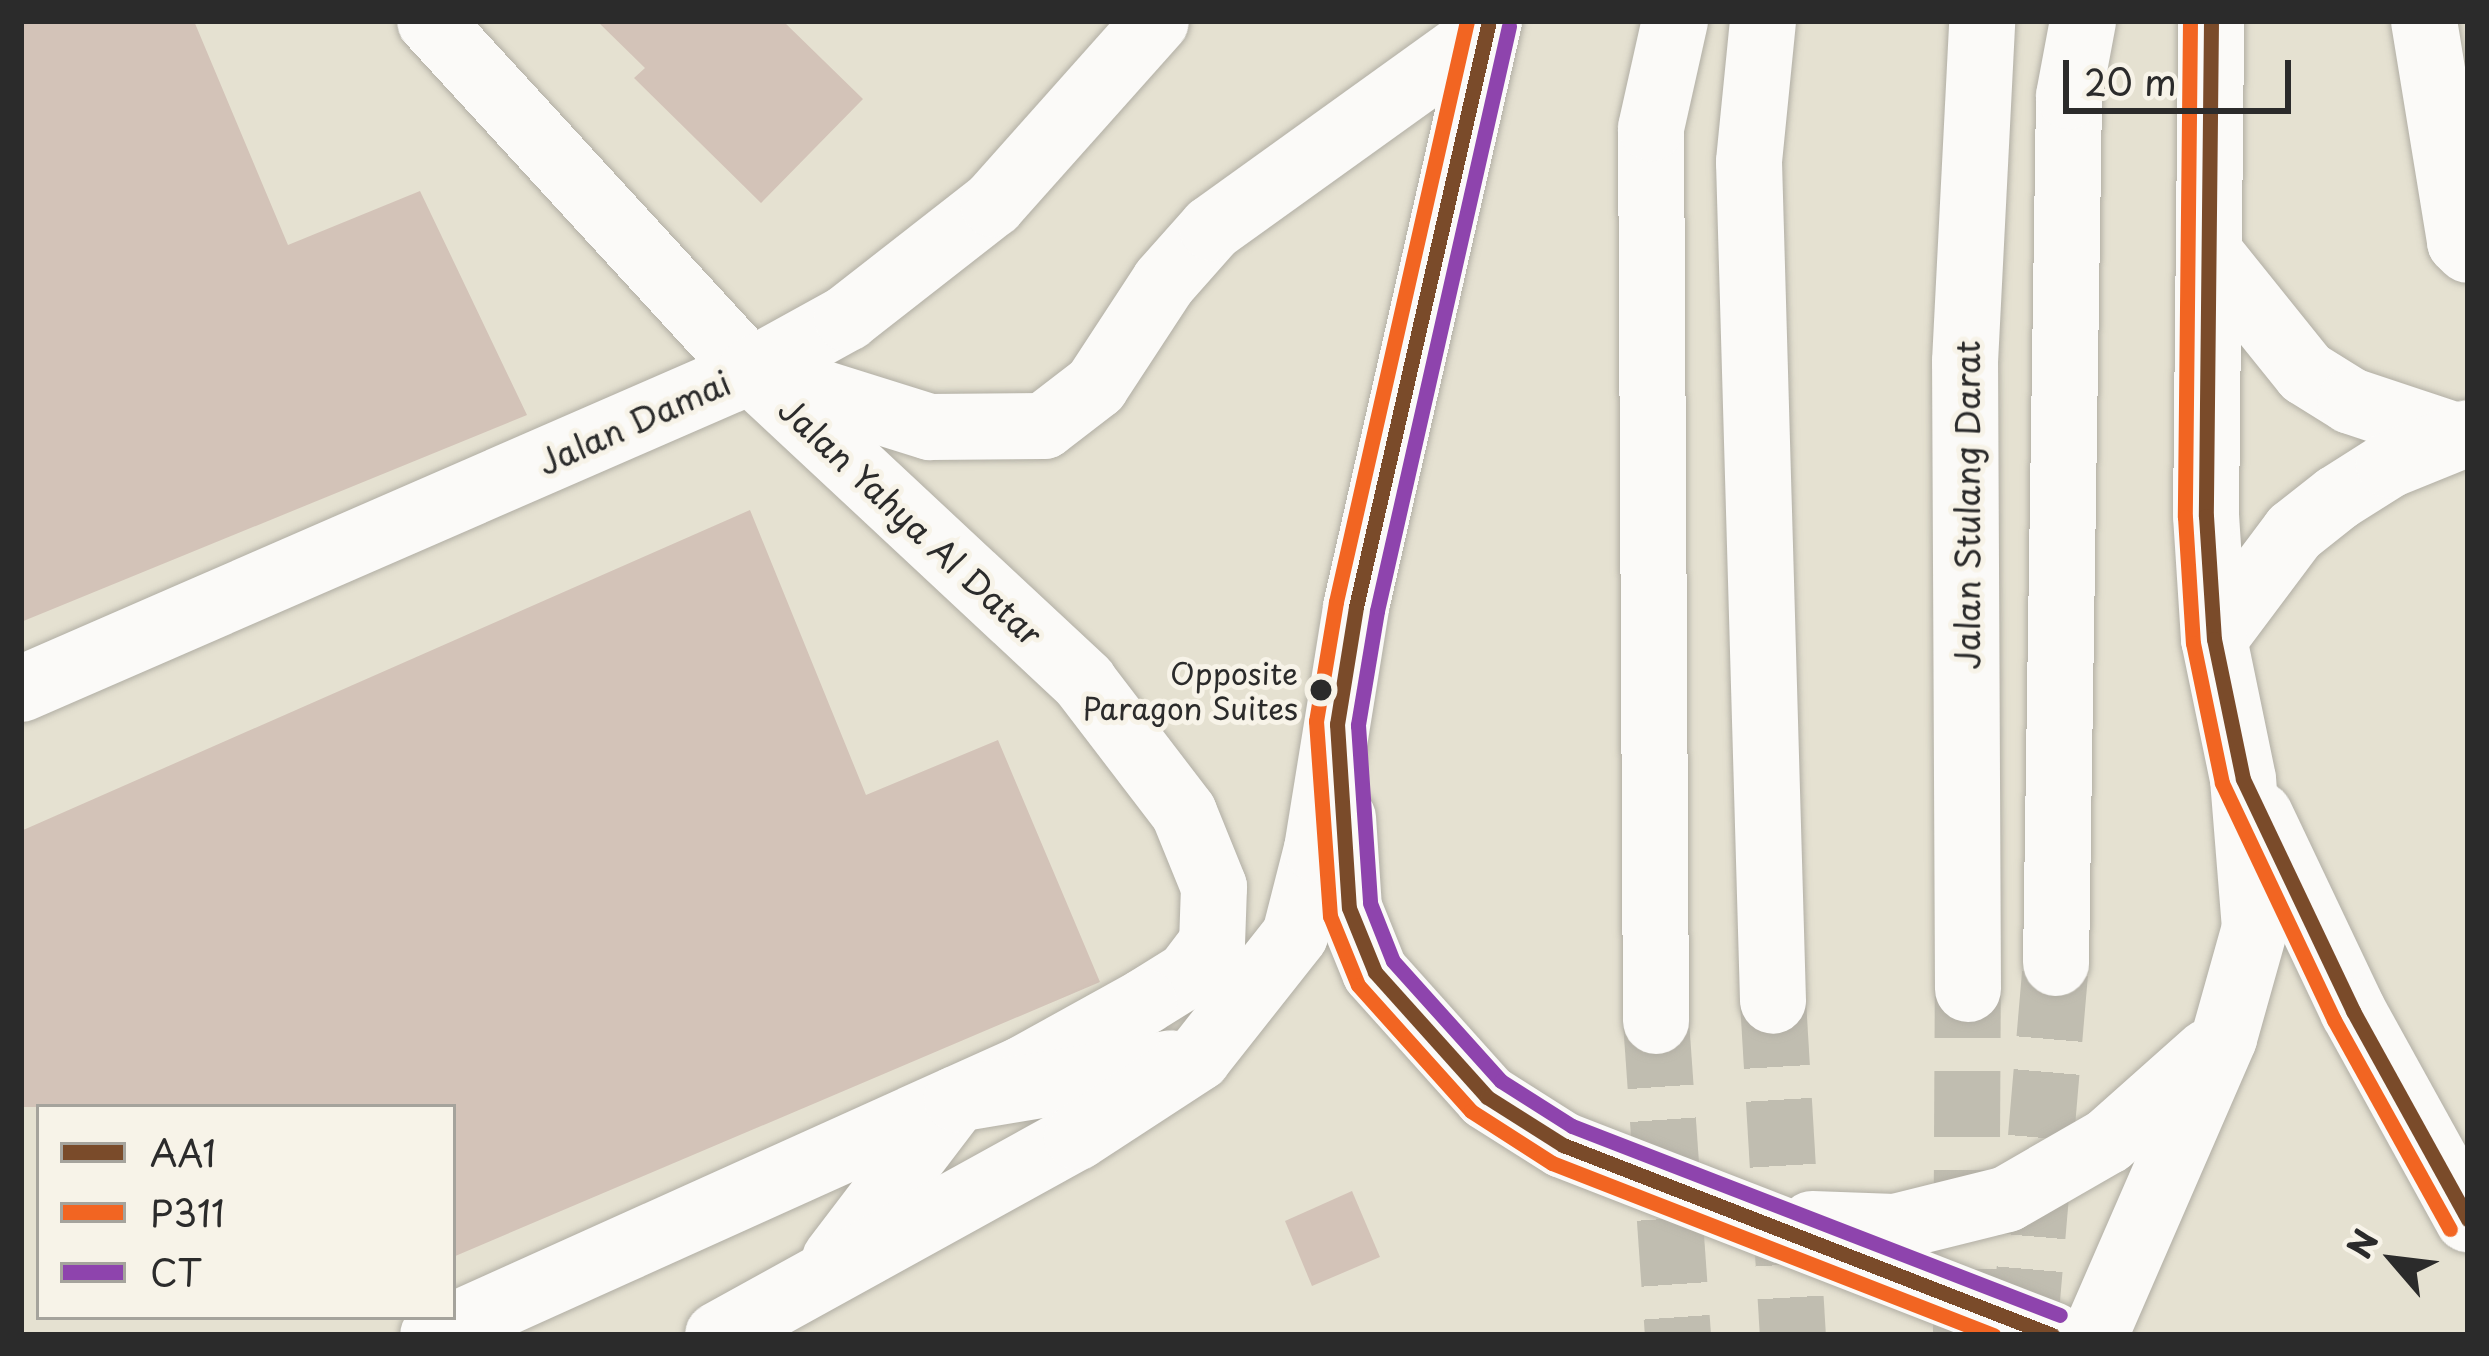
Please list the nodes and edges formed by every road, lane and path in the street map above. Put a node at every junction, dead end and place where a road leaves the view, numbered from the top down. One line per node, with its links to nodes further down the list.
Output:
1 (430, 21): 12 (main road, Jalan Yahya Al Datar)
2 (1156, 21): 12 (main road, Jalan Damai)
3 (1675, 21): 21 (main road)
4 (1763, 21): 20 (main road)
5 (1982, 21): 19 (main road, Jalan Stulang Darat)
6 (2083, 21): 18 (main road)
7 (2211, 21): 11 (main road)
8 (2424, 21): 10 (main road)
9 (1488, 26): 12 (main road); 16 (main road)
10 (2468, 250)
11 (2211, 255): 13 (main road); 14 (main road)
12 (751, 371): 15 (main road, Jalan Damai); 24 (main road, Jalan Yahya Al Datar)
13 (2460, 434): 14 (main road)
14 (2214, 639): 17 (main road)
15 (21, 689)
16 (1337, 724): 23 (main road); 26 (main road)
17 (2243, 779): 22 (main road); 25 (main road)
18 (2056, 963)
19 (1968, 989)
20 (1773, 1001)
21 (1656, 1021)
22 (2224, 1037): 26 (main road); 31 (main road)
23 (1198, 1058): 24 (main road); 27 (main road)
24 (957, 1099): 27 (main road); 28 (main road, Jalan Yahya Al Datar)
25 (2468, 1219)
26 (1779, 1223): 30 (main road)
27 (822, 1277): 29 (main road)
28 (433, 1335)
29 (718, 1335)
30 (2051, 1335)
31 (2095, 1335)

